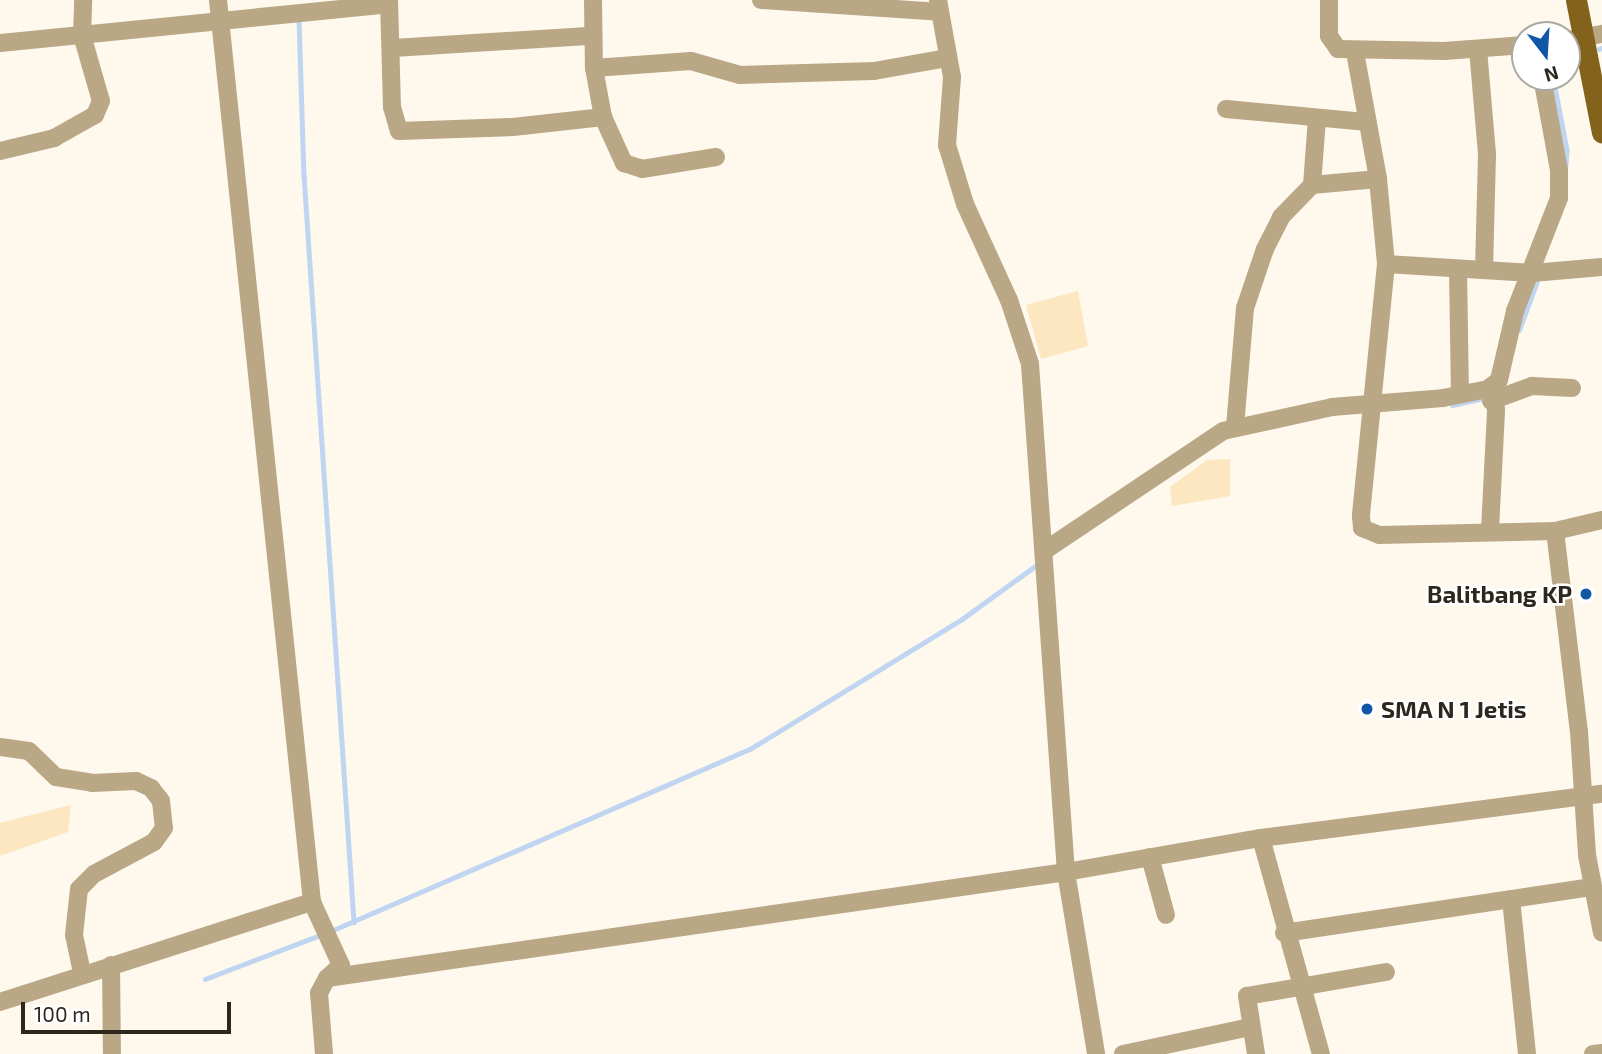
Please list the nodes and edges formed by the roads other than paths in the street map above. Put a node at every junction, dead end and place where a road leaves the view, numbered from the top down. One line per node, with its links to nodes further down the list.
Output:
1 (83, 0): 11 (street)
2 (218, 0): 10 (street)
3 (593, 0): 12 (street)
4 (761, 0): 8 (street)
5 (1329, 0): 18 (street)
6 (1576, 0): 13 (main road)
7 (388, 2): 10 (street); 16 (street)
8 (841, 4): 9 (street)
9 (939, 6): 19 (street)
10 (221, 21): 11 (street); 53 (street)
11 (82, 35): 14 (street); 27 (street)
12 (592, 36): 16 (street); 20 (street)
13 (1584, 37): 26 (main road)
14 (0, 43)
15 (1511, 46): 17 (street)
16 (393, 48): 23 (street)
17 (1478, 49): 18 (street); 34 (street)
18 (1356, 52): 25 (street)
19 (948, 58): 20 (street); 44 (street)
20 (594, 68): 23 (street)
21 (1544, 91): 35 (street)
22 (1226, 109): 24 (street)
23 (603, 117): 28 (street)
24 (1317, 119): 25 (street); 30 (street)
25 (1367, 122): 29 (street)
26 (1602, 132)
27 (0, 151)
28 (716, 157)
29 (1378, 179): 30 (street); 31 (street)
30 (1312, 185): 40 (street)
31 (1386, 264): 33 (street); 39 (street)
32 (1602, 267): 35 (street)
33 (1458, 269): 34 (street); 37 (street)
34 (1484, 270): 35 (street)
35 (1539, 272): 38 (street)
36 (1572, 388): 38 (street)
37 (1460, 394): 38 (street); 39 (street)
38 (1491, 394): 42 (street)
39 (1373, 410): 40 (street); 42 (street)
40 (1235, 427): 44 (street)
41 (1602, 520): 43 (street)
42 (1490, 530): 43 (street)
43 (1555, 531): 47 (street)
44 (1045, 558): 50 (street)
45 (0, 747): 59 (street)
46 (1602, 794): 47 (street)
47 (1583, 797): 48 (street); 51 (street)
48 (1261, 838): 49 (street); 55 (street)
49 (1150, 857): 50 (street); 54 (street)
50 (1066, 872): 60 (street); 67 (street)
51 (1593, 887): 52 (street); 56 (street)
52 (1511, 899): 55 (street); 71 (street)
53 (313, 909): 57 (street); 60 (street)
54 (1166, 915)
55 (1284, 933): 61 (street)
56 (1602, 933)
57 (111, 965): 59 (street); 65 (street)
58 (1386, 972): 61 (street)
59 (82, 974): 62 (street)
60 (327, 978): 66 (street)
61 (1299, 986): 63 (street); 70 (street)
62 (0, 1002)
63 (1250, 1027): 68 (street); 69 (street)
64 (1602, 1053): 72 (street)
65 (112, 1054)
66 (324, 1054)
67 (1096, 1054)
68 (1123, 1054)
69 (1256, 1054)
70 (1321, 1054)
71 (1527, 1054)
72 (1593, 1054)

